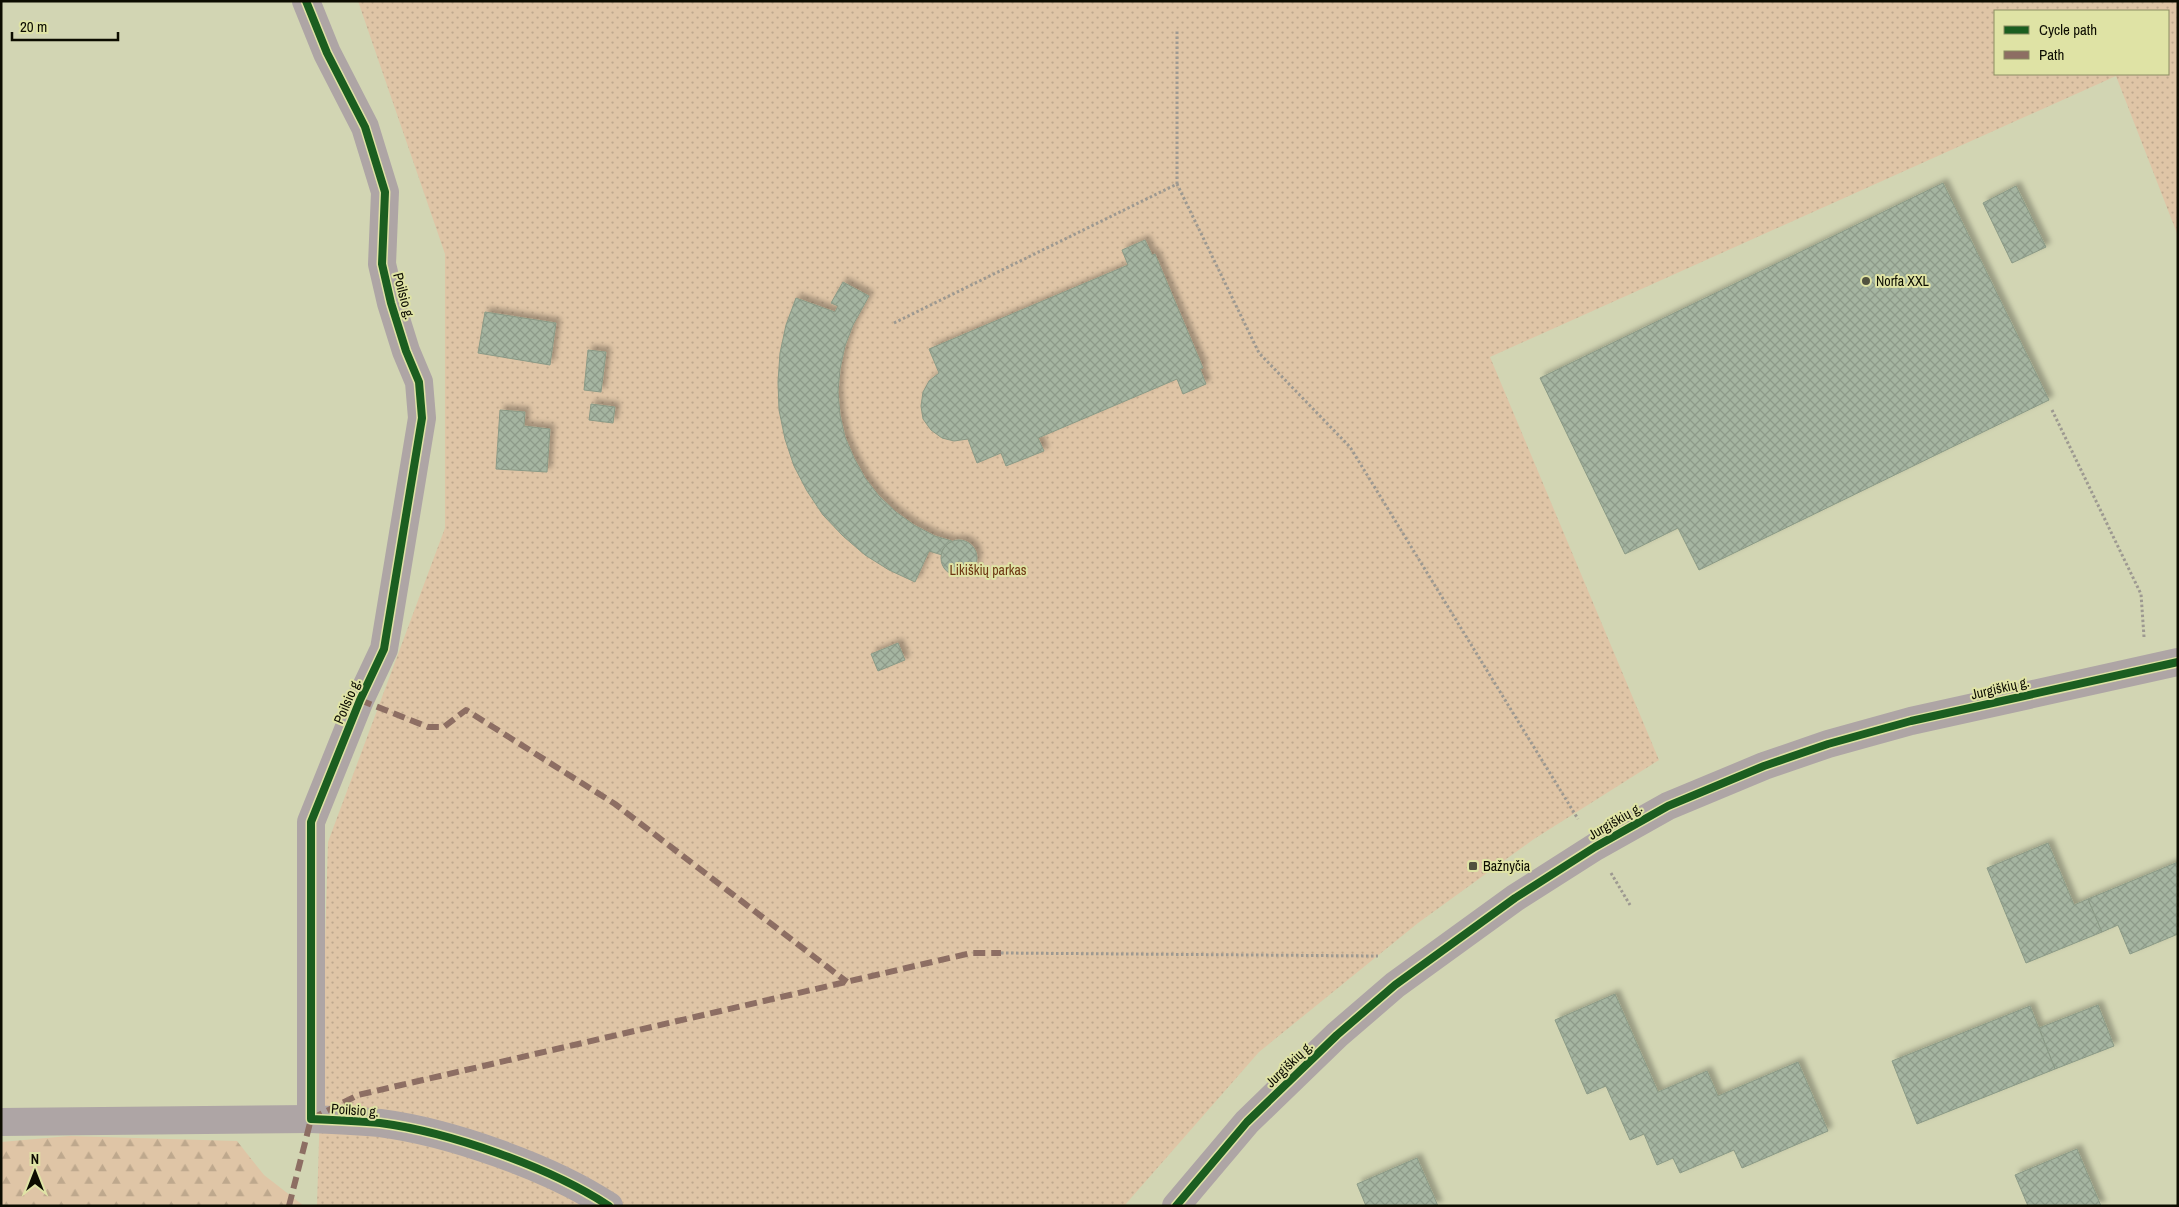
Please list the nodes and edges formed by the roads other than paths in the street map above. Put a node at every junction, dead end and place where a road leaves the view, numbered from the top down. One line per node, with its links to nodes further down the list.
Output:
1 (306, 1): 3 (street, Poilsio g.)
2 (2178, 662): 6 (street, Jurgiškių g.)
3 (311, 1119): 4 (street); 5 (street, Poilsio g.)
4 (1, 1122)
5 (609, 1206)
6 (1176, 1206)

